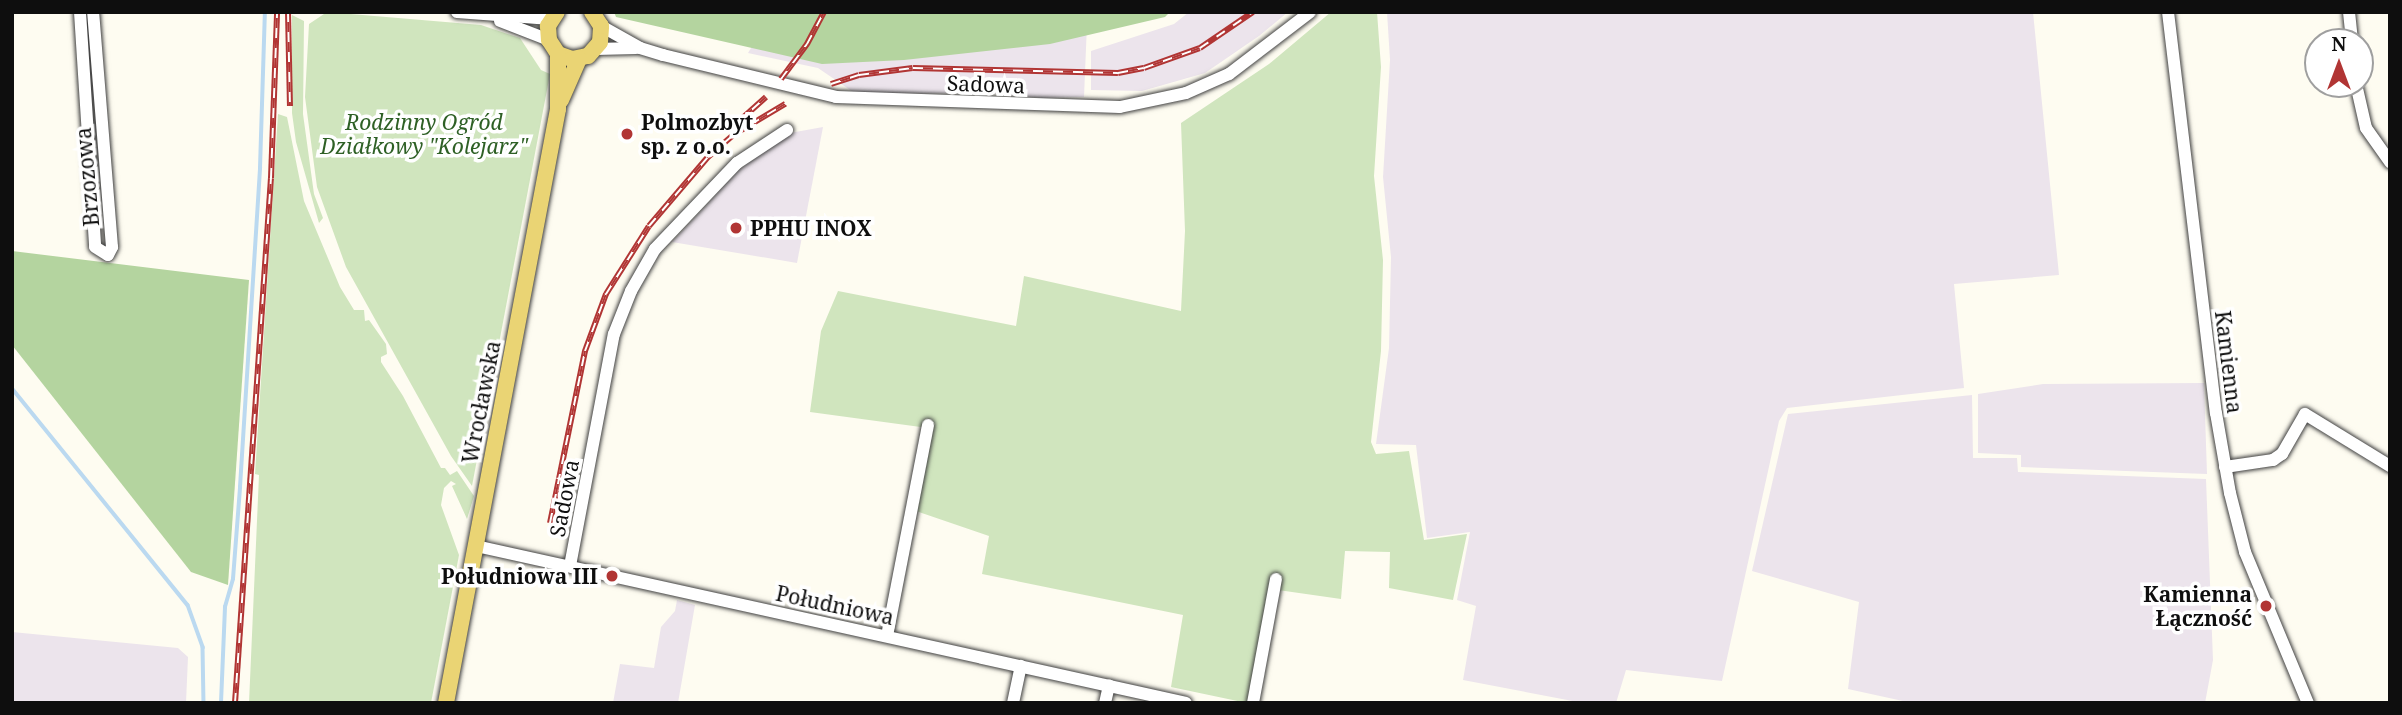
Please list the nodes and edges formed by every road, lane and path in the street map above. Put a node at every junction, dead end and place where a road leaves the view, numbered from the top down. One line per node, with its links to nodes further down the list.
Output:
1 (80, 12): 2 (street, Brzozowa)
2 (93, 12)
3 (457, 12): 7 (street)
4 (1310, 12): 10 (street, Sadowa)
5 (2168, 12): 20 (street, Kamienna)
6 (554, 16): 7 (street); 9 (main road)
7 (490, 17): 9 (street)
8 (597, 19): 10 (street, Sadowa); 11 (main road)
9 (549, 40): 12 (main road)
10 (640, 48): 11 (street, Sadowa)
11 (596, 49): 13 (main road)
12 (558, 54): 13 (main road); 15 (main road, Wrocławska)
13 (579, 59): 15 (main road, Wrocławska)
14 (2359, 98): 17 (street)
15 (558, 109): 21 (main road, Wrocławska)
16 (787, 130): 22 (street, Sadowa)
17 (2390, 162)
18 (928, 425): 24 (street)
19 (2390, 466): 20 (street)
20 (2225, 467): 32 (street, Kamienna)
21 (479, 547): 22 (street, Południowa); 27 (main road, Wrocławska)
22 (564, 565): 24 (street, Południowa)
23 (1276, 579): 31 (street)
24 (887, 636): 25 (street, Południowa)
25 (1021, 666): 26 (street, Południowa); 28 (street)
26 (1109, 685): 29 (street); 30 (street, Południowa)
27 (446, 703)
28 (1013, 703)
29 (1105, 703)
30 (1186, 703)
31 (1253, 703)
32 (2308, 703)

